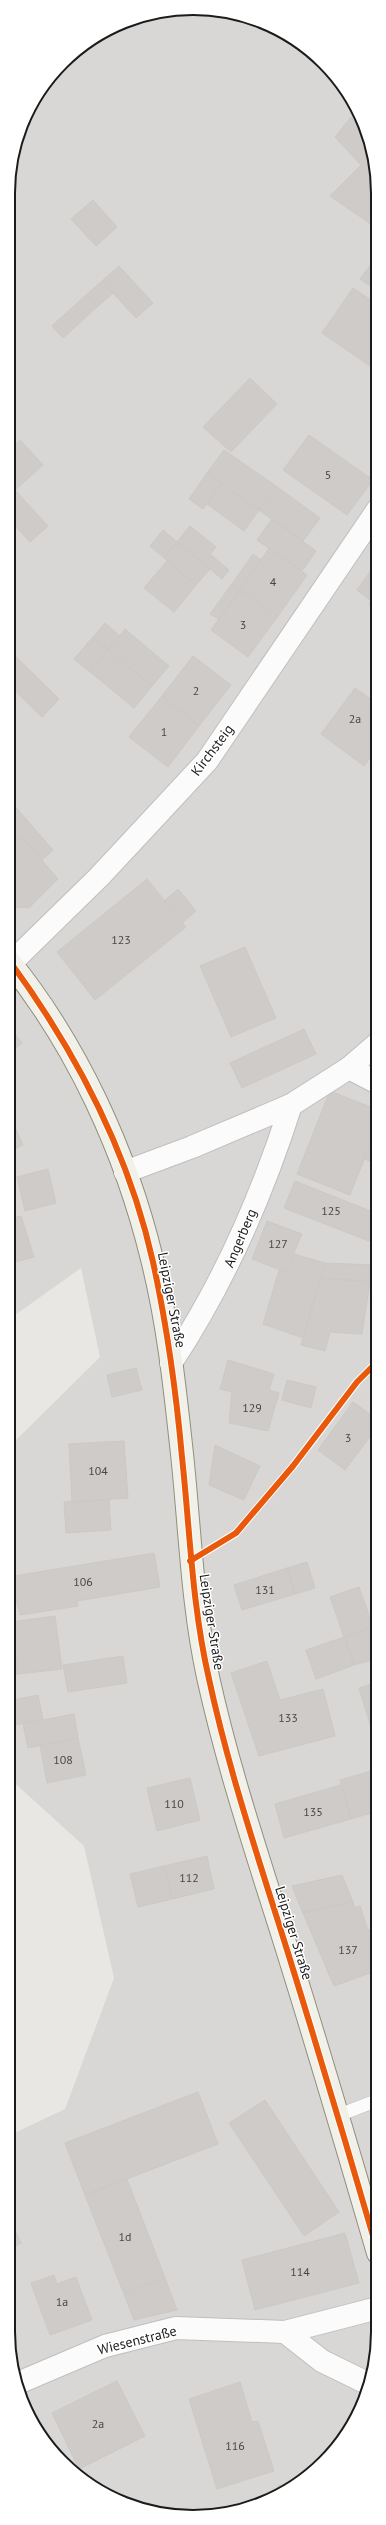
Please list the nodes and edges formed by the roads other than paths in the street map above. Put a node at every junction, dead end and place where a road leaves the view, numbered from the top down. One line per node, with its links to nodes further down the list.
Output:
1 (371, 519): 2 (street, Kirchsteig)
2 (15, 957)
3 (15, 971): 8 (street, Leipziger Straße)
4 (371, 1049): 5 (street)
5 (349, 1068): 6 (street); 7 (street)
6 (371, 1079)
7 (291, 1105): 8 (street); 9 (street, Angerberg)
8 (125, 1172): 9 (street, Leipziger Straße)
9 (172, 1363): 11 (street, Leipziger Straße)
10 (371, 2103): 11 (lane)
11 (339, 2115): 12 (street, Leipziger Straße)
12 (371, 2228)
13 (371, 2310): 14 (street, Wiesenstraße)
14 (285, 2332): 15 (street, Wiesenstraße); 16 (street)
15 (22, 2380)
16 (364, 2382)

